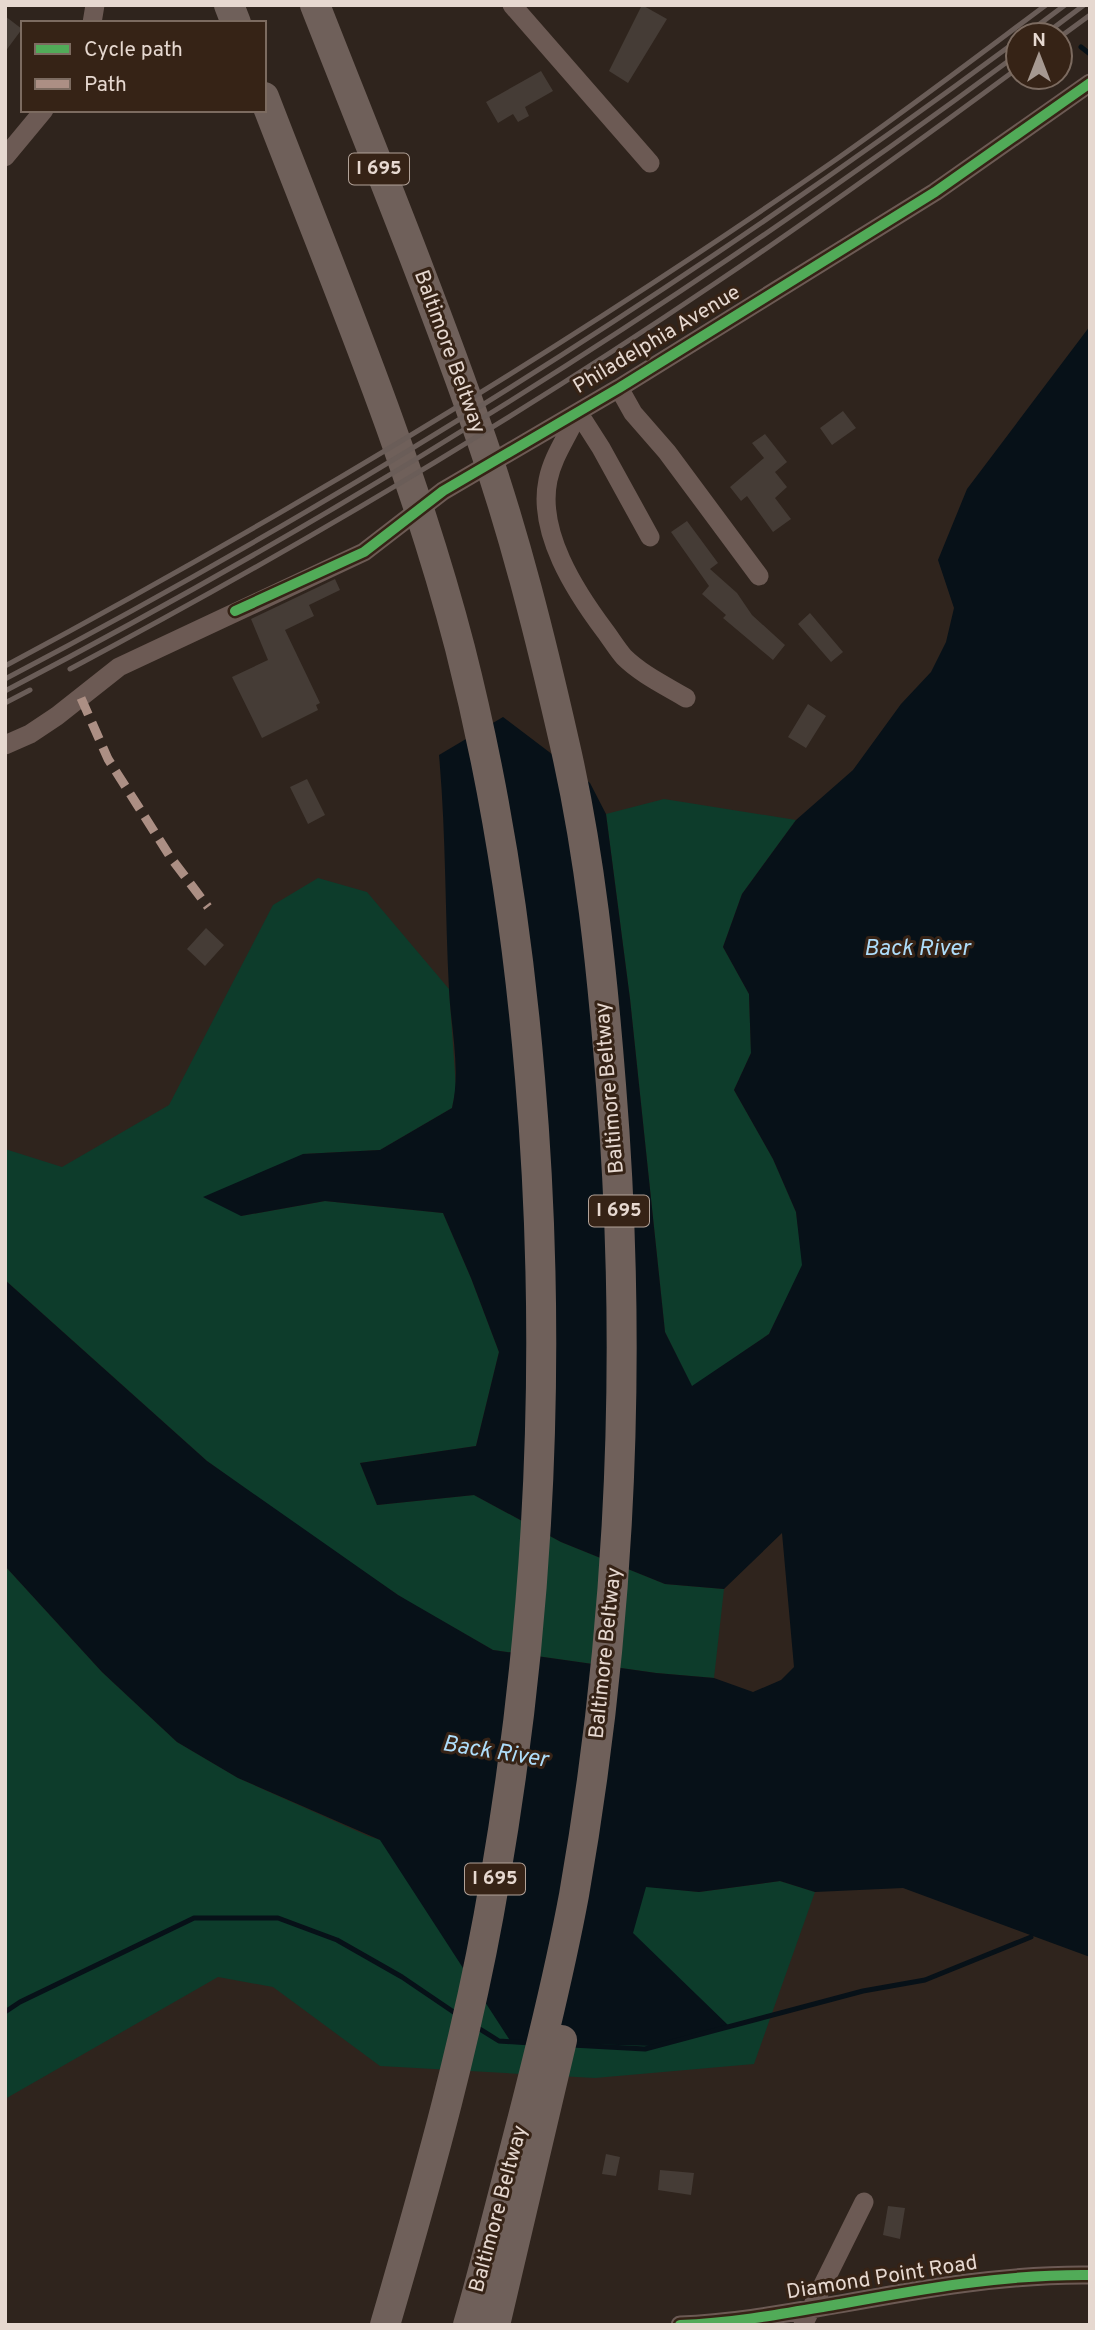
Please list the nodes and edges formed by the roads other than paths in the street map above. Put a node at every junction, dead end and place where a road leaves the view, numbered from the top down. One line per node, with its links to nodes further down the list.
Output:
1 (315, 5): 14 (highway, Baltimore Beltway / I 695)
2 (512, 5): 7 (street)
3 (1090, 83): 8 (street, Philadelphia Avenue)
4 (266, 102): 16 (highway, I 695)
5 (42, 112): 6 (street)
6 (5, 157)
7 (650, 163)
8 (619, 388): 9 (street, Philadelphia Avenue); 11 (street)
9 (578, 412): 10 (street); 12 (street); 13 (street, Philadelphia Avenue)
10 (650, 537)
11 (759, 576)
12 (687, 698)
13 (5, 745)
14 (537, 2105): 21 (highway, Baltimore Beltway / I 695); 22 (highway)
15 (864, 2202): 18 (street)
16 (407, 2249): 19 (highway); 20 (highway, I 695)
17 (1090, 2275): 18 (street, Diamond Point Road)
18 (808, 2317): 23 (street, Diamond Point Road)
19 (376, 2325)
20 (385, 2325)
21 (468, 2325)
22 (495, 2325)
23 (680, 2325)

